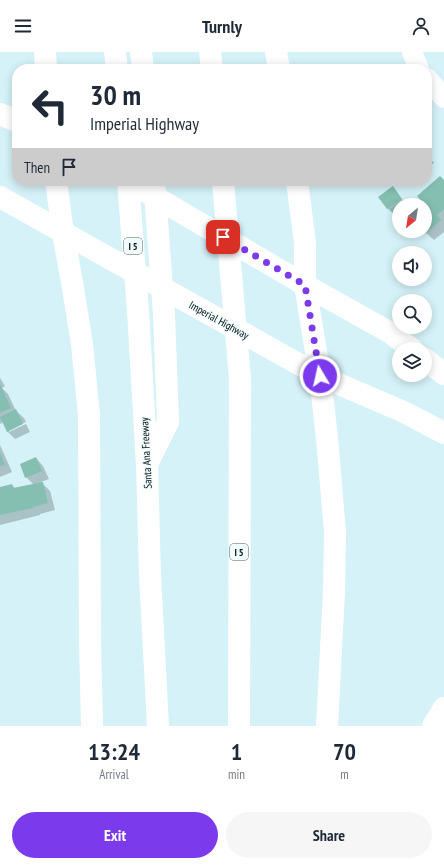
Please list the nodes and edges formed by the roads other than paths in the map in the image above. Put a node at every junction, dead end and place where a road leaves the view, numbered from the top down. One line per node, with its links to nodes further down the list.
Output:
1 (45, 52): 7 (main road)
2 (115, 52): 8 (main road)
3 (141, 52): 9 (main road)
4 (210, 52): 10 (main road)
5 (276, 52): 11 (main road)
6 (412, 52): 12 (street)
7 (46, 64)
8 (116, 64)
9 (142, 64)
10 (211, 64)
11 (278, 64)
12 (417, 64)
13 (432, 84): 14 (street)
14 (444, 98)
15 (0, 114): 16 (main road)
16 (12, 119)
17 (57, 186): 24 (main road)
18 (128, 186): 31 (main road, Santa Ana Freeway / I 5)
19 (137, 186): 25 (main road)
20 (154, 186): 31 (main road)
21 (223, 186): 35 (main road, I 5)
22 (298, 186): 25 (main road)
23 (0, 197): 24 (main road, Imperial Highway)
24 (63, 233): 29 (main road, Imperial Highway); 33 (main road)
25 (305, 285): 26 (main road); 29 (main road)
26 (403, 342)
27 (432, 365): 28 (main road)
28 (444, 374)
29 (320, 376): 30 (main road, Imperial Highway); 36 (main road)
30 (444, 433)
31 (147, 465): 34 (main road, Santa Ana Freeway / I 5)
32 (444, 708): 37 (main road)
33 (92, 726)
34 (158, 726)
35 (239, 726)
36 (327, 726)
37 (433, 726)

